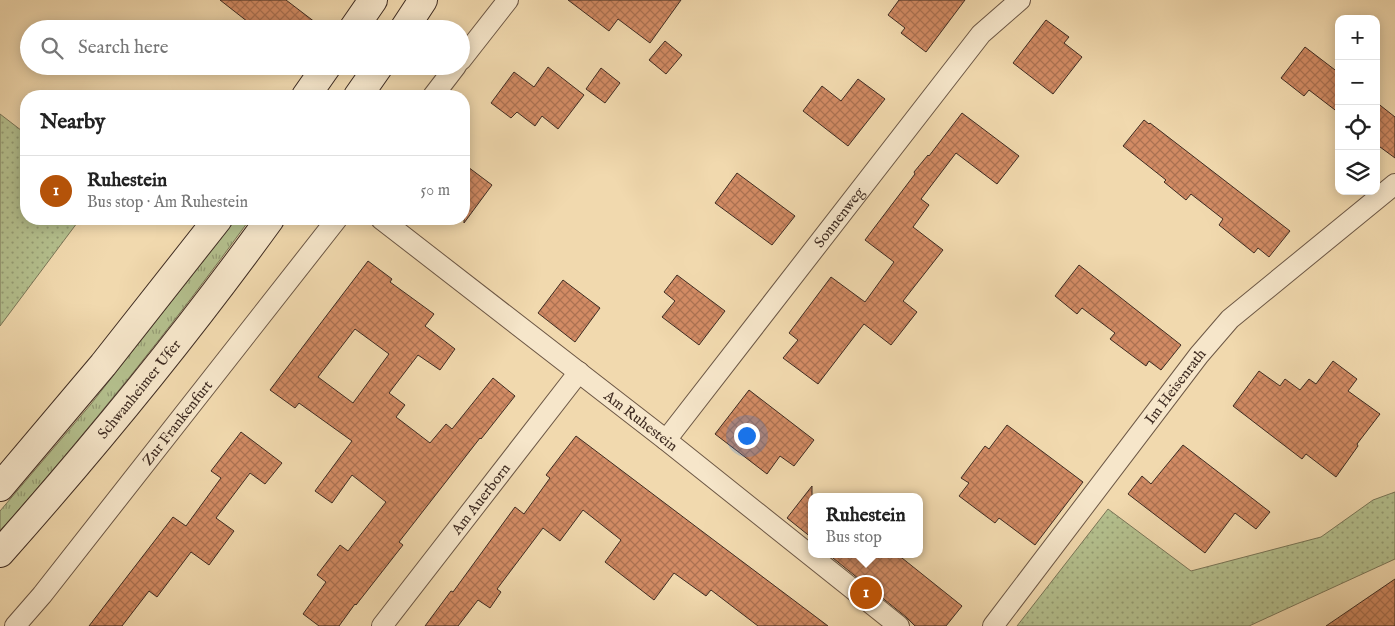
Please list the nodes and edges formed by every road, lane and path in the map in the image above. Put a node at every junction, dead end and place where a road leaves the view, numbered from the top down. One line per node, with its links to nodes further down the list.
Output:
1 (373, 0): 5 (main road)
2 (423, 0): 6 (main road)
3 (508, 0): 7 (street)
4 (1020, 0): 20 (street, Sonnenweg)
5 (359, 20)
6 (410, 20)
7 (470, 49)
8 (321, 75): 11 (main road)
9 (372, 75): 12 (main road)
10 (449, 75): 13 (street)
11 (310, 90)
12 (362, 90)
13 (438, 90)
14 (1395, 184): 28 (street, Im Heisenrath)
15 (213, 225): 21 (main road)
16 (266, 225): 22 (main road, Schwanheimer Ufer)
17 (332, 225): 25 (street, Zur Frankenfurt)
18 (389, 225): 19 (street, Am Ruhestein)
19 (579, 372): 20 (street, Am Ruhestein); 26 (street, Am Auerborn)
20 (666, 440): 23 (street, Am Ruhestein)
21 (0, 487)
22 (0, 553)
23 (808, 553)
24 (814, 558): 27 (street, Am Ruhestein)
25 (15, 626)
26 (382, 626)
27 (899, 626)
28 (994, 626)

